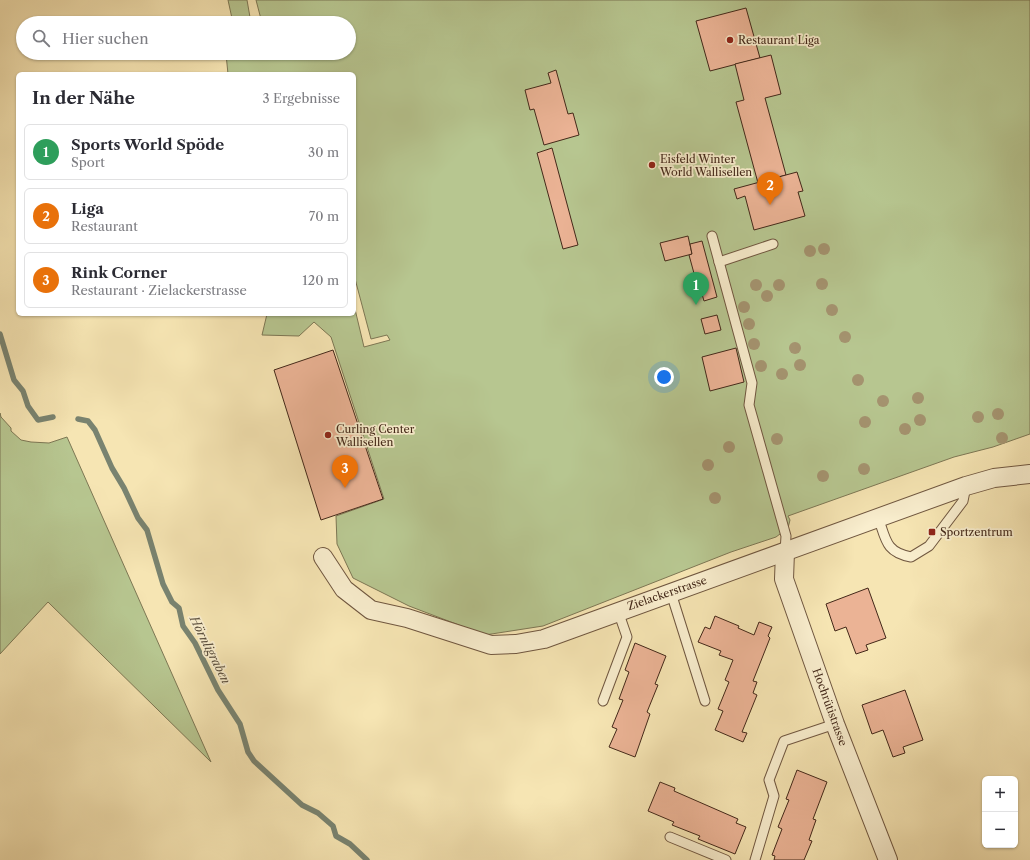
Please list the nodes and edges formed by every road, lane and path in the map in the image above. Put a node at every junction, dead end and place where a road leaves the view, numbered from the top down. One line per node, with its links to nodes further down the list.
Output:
1 (712, 236): 3 (lane)
2 (773, 244): 3 (lane)
3 (719, 262): 7 (lane)
4 (1030, 474): 5 (street, Zielackerstrasse)
5 (966, 486): 6 (street, Zielackerstrasse); 6 (lane)
6 (878, 517): 7 (street, Zielackerstrasse)
7 (785, 552): 9 (street, Zielackerstrasse); 13 (street, Hochrütistrasse)
8 (322, 557): 10 (street, Zielackerstrasse)
9 (671, 593): 10 (street, Zielackerstrasse); 12 (lane)
10 (618, 611): 11 (lane)
11 (603, 700)
12 (705, 701)
13 (835, 724): 16 (lane); 17 (street, Hochrütistrasse)
14 (670, 837): 15 (lane)
15 (726, 860)
16 (755, 860)
17 (888, 860)

